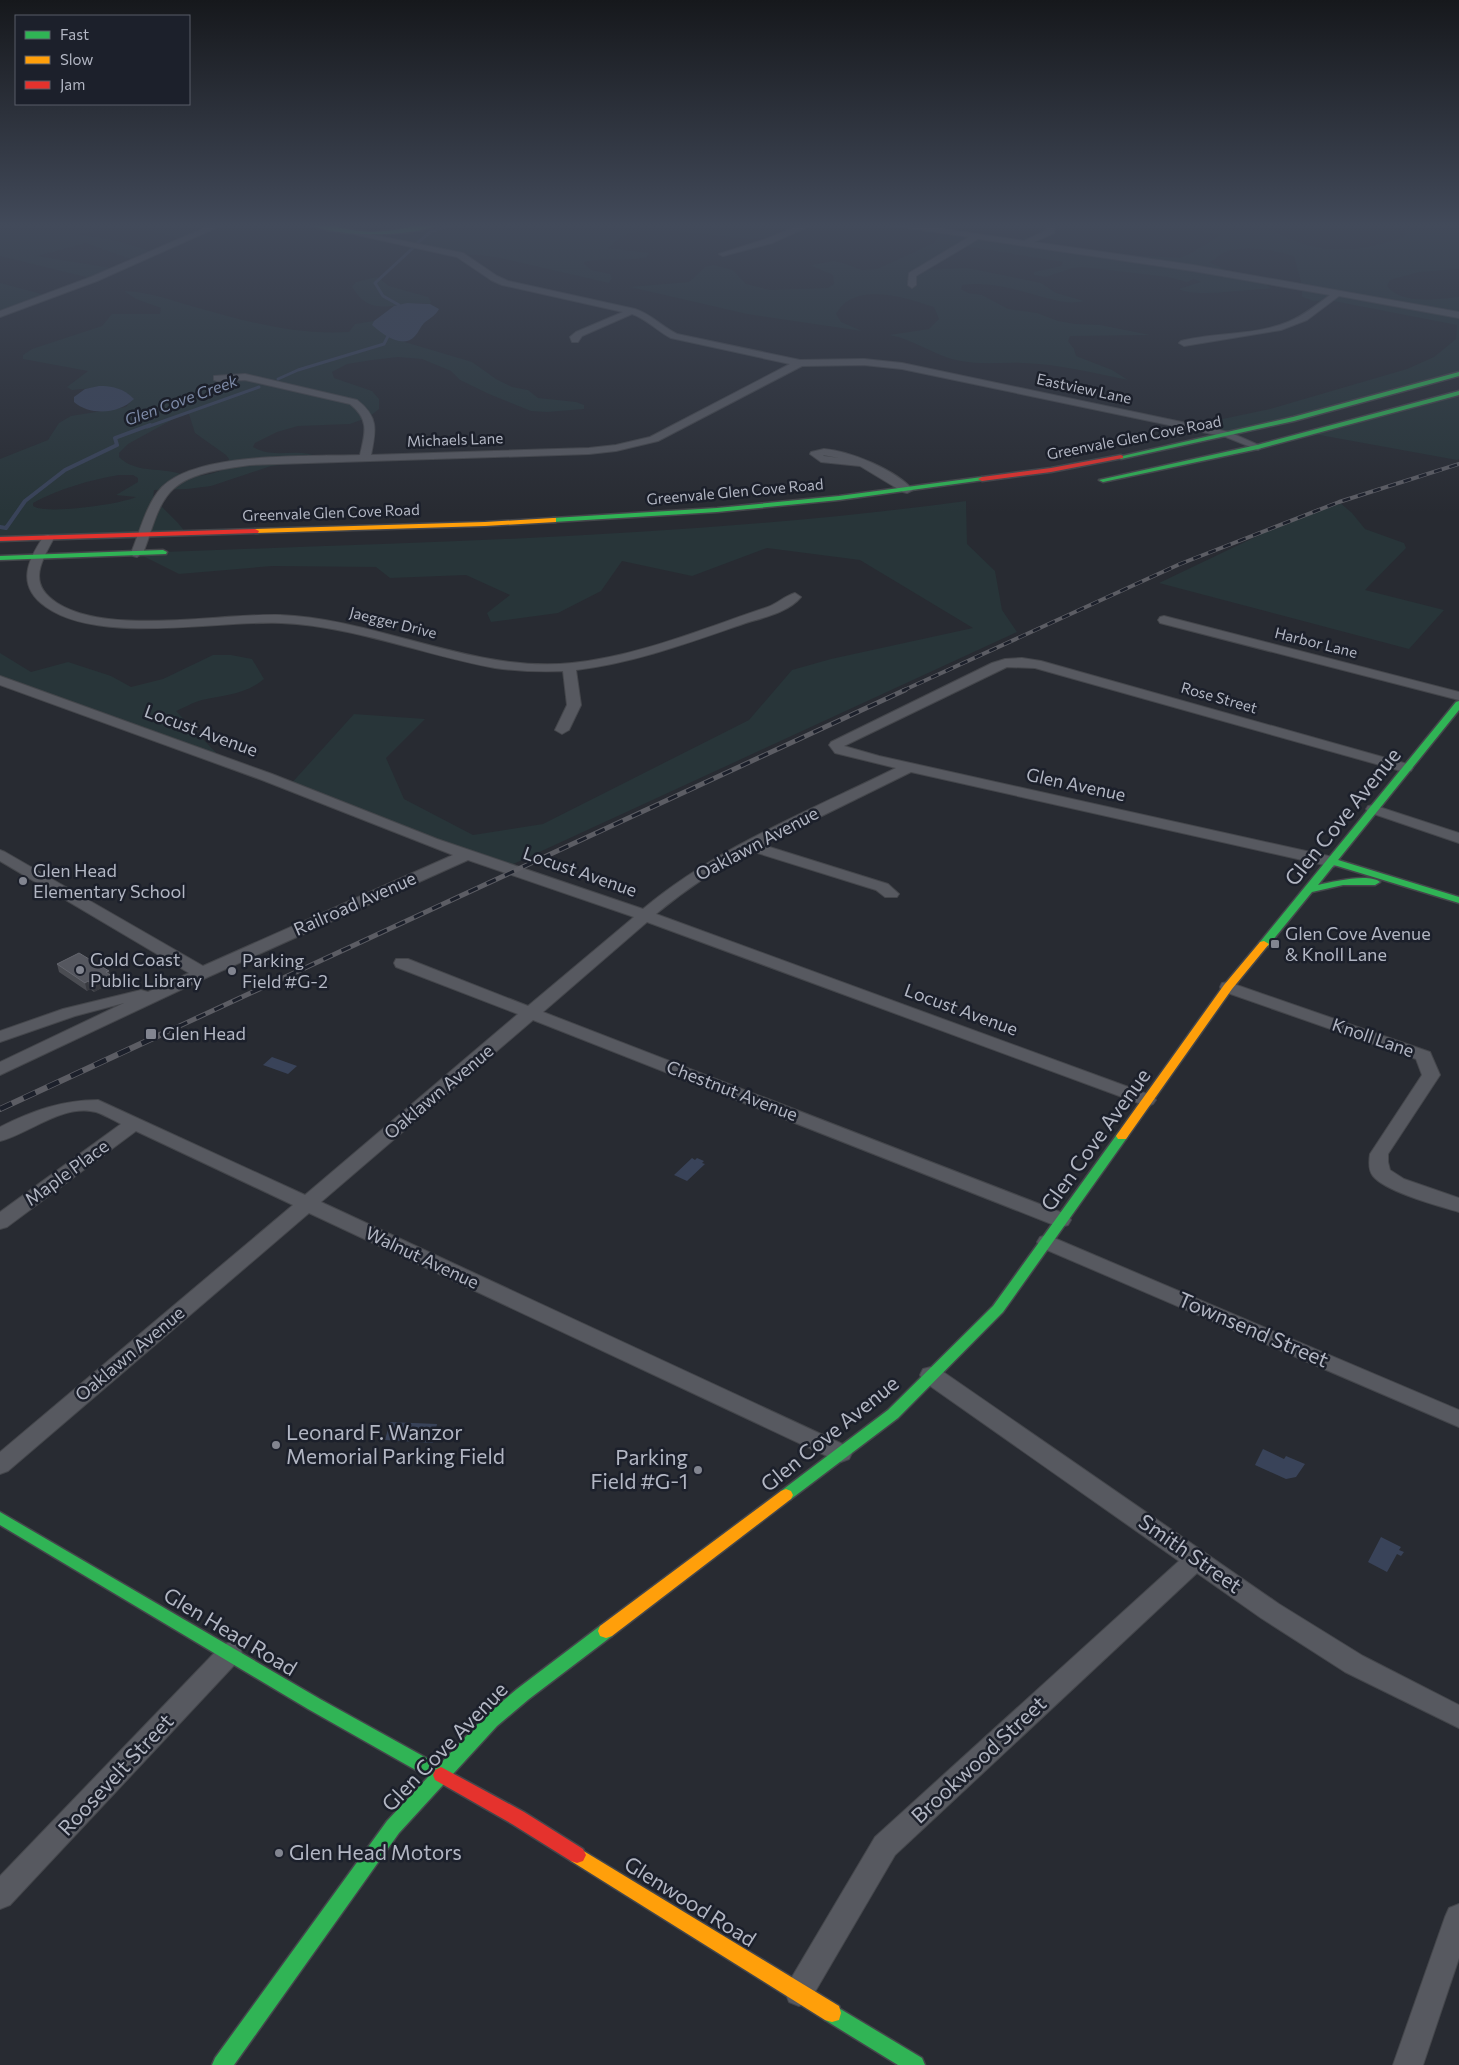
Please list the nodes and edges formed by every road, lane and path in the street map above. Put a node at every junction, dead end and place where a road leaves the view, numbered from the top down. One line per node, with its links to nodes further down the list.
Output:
1 (613, 319): 4 (street)
2 (649, 319): 6 (street, Eastview Lane)
3 (1298, 319): 5 (street)
4 (575, 340)
5 (1184, 343)
6 (800, 363): 10 (street, Eastview Lane); 13 (street, Michaels Lane)
7 (1459, 374): 10 (main road, Greenvale Glen Cove Road)
8 (217, 378): 13 (street)
9 (1459, 393): 11 (main road, Greenvale Glen Cove Road)
10 (1229, 435): 11 (street, Eastview Lane); 12 (main road, Greenvale Glen Cove Road)
11 (1258, 447): 15 (main road, Greenvale Glen Cove Road)
12 (1163, 450): 15 (main road); 17 (main road, Greenvale Glen Cove Road)
13 (365, 458): 18 (street, Michaels Lane)
14 (862, 463): 17 (street)
15 (1188, 463): 16 (main road, Greenvale Glen Cove Road)
16 (1096, 481)
17 (907, 490): 18 (main road, Greenvale Glen Cove Road)
18 (145, 534): 19 (main road, Greenvale Glen Cove Road); 22 (street, Michaels Lane)
19 (48, 538): 20 (main road, Greenvale Glen Cove Road); 23 (street, Jaegger Drive)
20 (0, 539)
21 (173, 552): 22 (main road)
22 (137, 553): 23 (main road)
23 (39, 557): 24 (main road); 28 (street, Jaegger Drive)
24 (0, 558)
25 (795, 597): 28 (street, Jaegger Drive)
26 (1164, 620): 30 (street, Harbor Lane)
27 (1022, 662): 33 (street, Glen Avenue); 34 (street, Rose Street)
28 (569, 667): 32 (street)
29 (0, 680): 38 (street, Locust Avenue)
30 (1459, 696)
31 (1459, 704): 34 (main road, Glen Cove Avenue)
32 (562, 730)
33 (910, 767): 37 (street, Oaklawn Avenue); 40 (street, Glen Avenue)
34 (1406, 768): 35 (main road, Glen Cove Avenue)
35 (1373, 809): 36 (street); 40 (main road, Glen Cove Avenue)
36 (1459, 838)
37 (750, 846): 44 (street); 46 (street, Oaklawn Avenue)
38 (466, 854): 46 (street, Locust Avenue); 48 (street, Railroad Avenue)
39 (0, 855): 48 (street)
40 (1333, 862): 42 (main road); 43 (main road, Glen Cove Avenue)
41 (1373, 863): 42 (main road)
42 (1399, 881): 43 (main road); 45 (main road)
43 (1309, 890): 49 (main road, Glen Cove Avenue)
44 (891, 894)
45 (1459, 900)
46 (646, 916): 51 (street, Oaklawn Avenue); 54 (street, Locust Avenue)
47 (402, 963): 51 (street, Chestnut Avenue)
48 (202, 973): 50 (street, Railroad Avenue)
49 (1228, 987): 54 (main road, Glen Cove Avenue); 58 (street, Knoll Lane)
50 (168, 989): 52 (street); 53 (street, Railroad Avenue)
51 (531, 1013): 57 (street, Oaklawn Avenue); 59 (street, Chestnut Avenue)
52 (0, 1037)
53 (0, 1069)
54 (1148, 1100): 59 (main road, Glen Cove Avenue)
55 (135, 1123): 56 (street, Walnut Avenue); 57 (street, Walnut Avenue); 60 (street, Maple Place)
56 (0, 1135)
57 (306, 1204): 64 (street, Walnut Avenue); 65 (street, Oaklawn Avenue)
58 (1459, 1205)
59 (1061, 1220): 61 (main road, Glen Cove Avenue)
60 (0, 1222)
61 (1047, 1242): 62 (main road, Glen Cove Avenue); 63 (street, Townsend Street)
62 (931, 1375): 64 (main road, Glen Cove Avenue); 67 (street, Smith Street)
63 (1459, 1419)
64 (841, 1453): 70 (main road, Glen Cove Avenue)
65 (0, 1465)
66 (0, 1518): 68 (main road, Glen Head Road)
67 (1197, 1559): 69 (street, Smith Street); 73 (street, Brookwood Street)
68 (230, 1653): 70 (main road, Glen Head Road); 71 (street, Roosevelt Street)
69 (1459, 1717)
70 (442, 1776): 73 (main road, Glenwood Road); 75 (main road, Glen Cove Avenue)
71 (0, 1896)
72 (1459, 1917): 76 (street)
73 (799, 1992): 74 (main road, Glenwood Road)
74 (909, 2063)
75 (222, 2065)
76 (1408, 2065)

